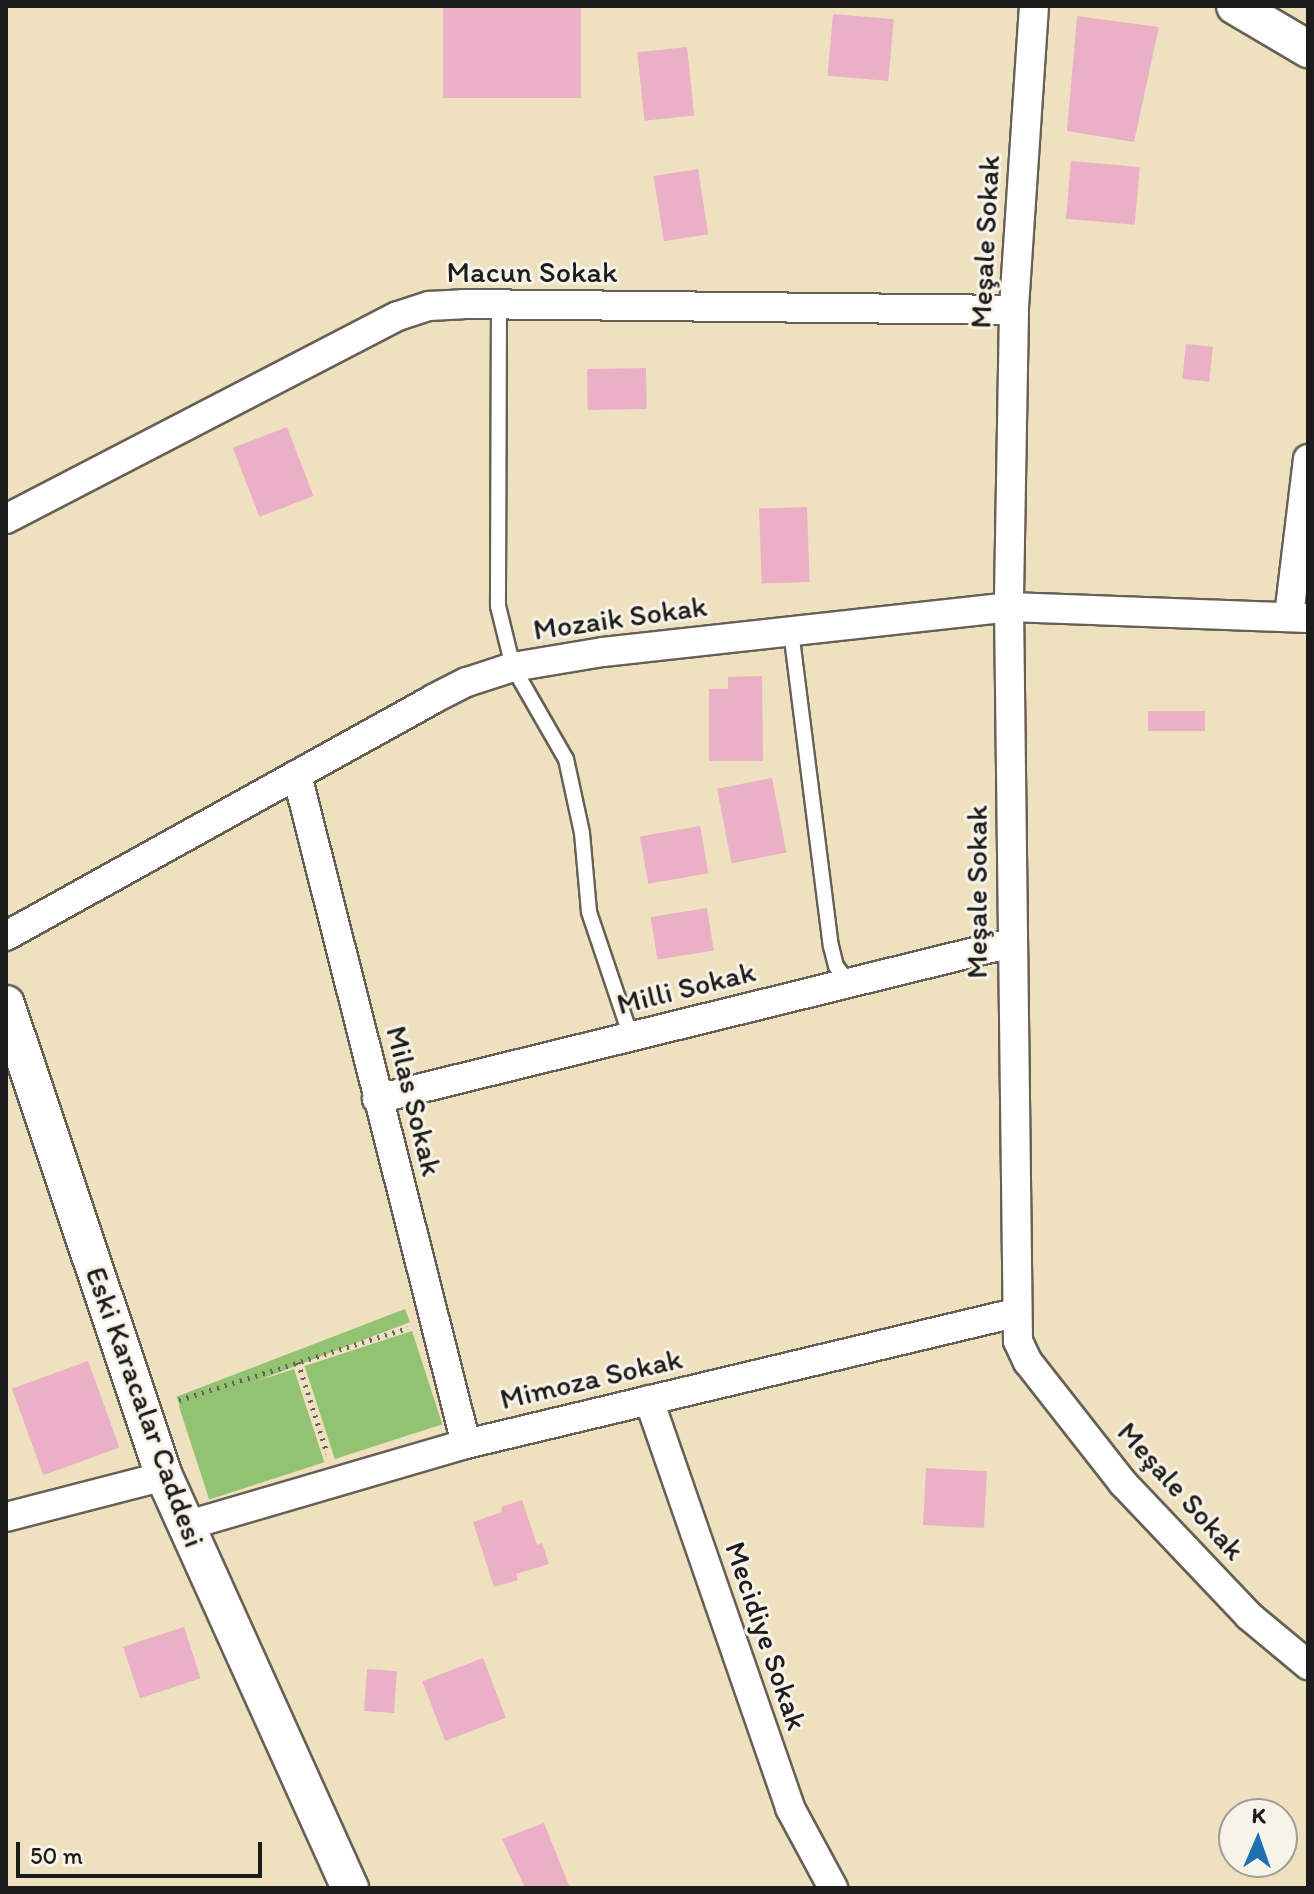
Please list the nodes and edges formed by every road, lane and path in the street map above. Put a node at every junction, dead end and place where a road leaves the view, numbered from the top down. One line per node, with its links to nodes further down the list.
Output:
1 (1034, 6): 5 (street, Meşale Sokak)
2 (1235, 6): 3 (street)
3 (1308, 49)
4 (499, 304): 5 (street, Macun Sokak); 7 (street, Macun Sokak); 11 (lane)
5 (1014, 310): 8 (street, Meşale Sokak)
6 (1308, 459): 9 (street)
7 (6, 519)
8 (1009, 607): 9 (street, Mozaik Sokak); 10 (street, Mozaik Sokak); 14 (street, Meşale Sokak)
9 (1298, 617)
10 (791, 631): 11 (street, Mozaik Sokak); 15 (lane)
11 (513, 667): 12 (street, Mozaik Sokak); 17 (lane)
12 (297, 775): 13 (street, Mozaik Sokak); 18 (street, Milas Sokak)
13 (6, 936)
14 (1011, 943): 15 (street, Milli Sokak); 19 (street, Meşale Sokak)
15 (849, 983): 17 (street, Milli Sokak)
16 (6, 1004): 25 (street, Eski Karacalar Caddesi)
17 (631, 1037): 18 (street, Milli Sokak)
18 (377, 1099): 24 (street, Milas Sokak)
19 (1015, 1313): 23 (street, Mimoza Sokak); 29 (street, Meşale Sokak)
20 (409, 1328): 21 (path)
21 (298, 1362): 22 (path); 26 (path)
22 (179, 1400)
23 (649, 1400): 24 (street, Mimoza Sokak); 31 (street, Mecidiye Sokak)
24 (466, 1444): 26 (street, Mimoza Sokak)
25 (164, 1476): 27 (street); 28 (street, Eski Karacalar Caddesi)
26 (336, 1482): 28 (street, Mimoza Sokak)
27 (6, 1517)
28 (185, 1526): 30 (street, Eski Karacalar Caddesi)
29 (1308, 1665)
30 (350, 1888)
31 (833, 1888)

